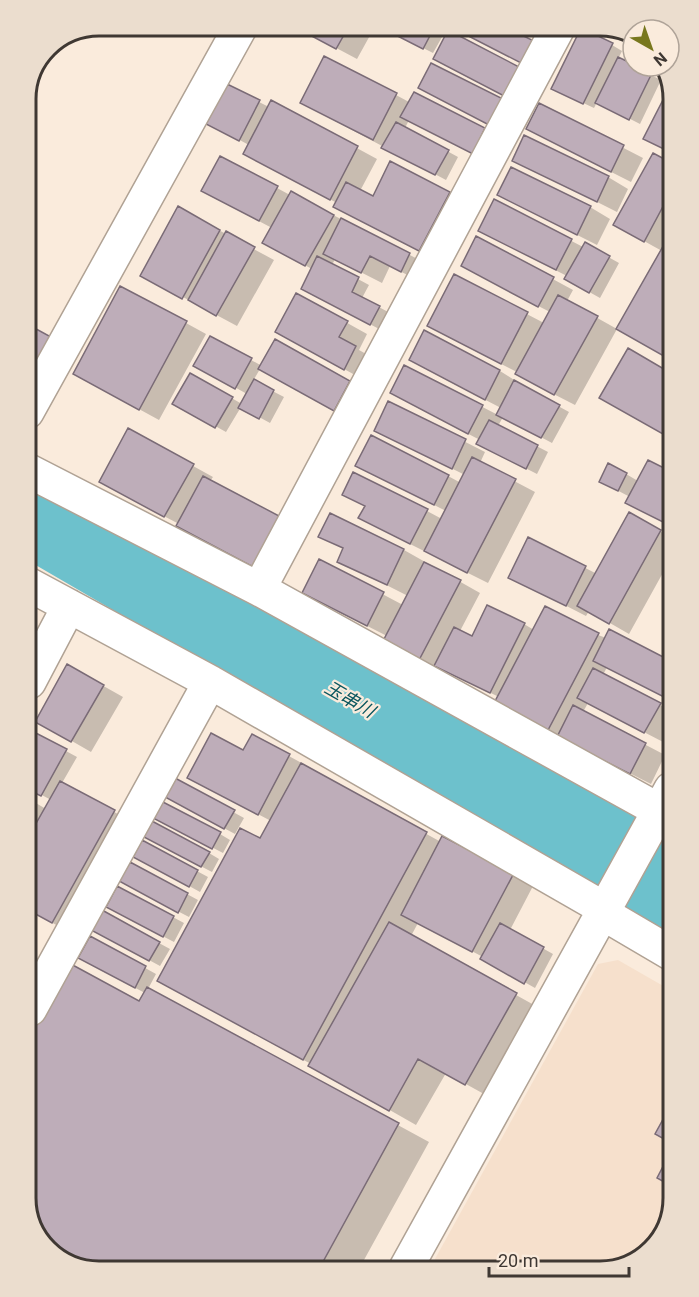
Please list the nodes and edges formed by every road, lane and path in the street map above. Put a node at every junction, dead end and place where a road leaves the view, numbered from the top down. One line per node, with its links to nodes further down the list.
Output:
1 (235, 36): 3 (street)
2 (554, 36): 6 (street)
3 (36, 396)
4 (36, 475): 6 (street)
5 (36, 588): 7 (street)
6 (260, 589): 10 (street)
7 (69, 606): 8 (street); 9 (street)
8 (36, 667)
9 (210, 682): 12 (street); 14 (street)
10 (663, 803)
11 (663, 811): 12 (street)
12 (606, 907): 13 (street); 15 (street)
13 (663, 948)
14 (36, 998)
15 (410, 1261)

